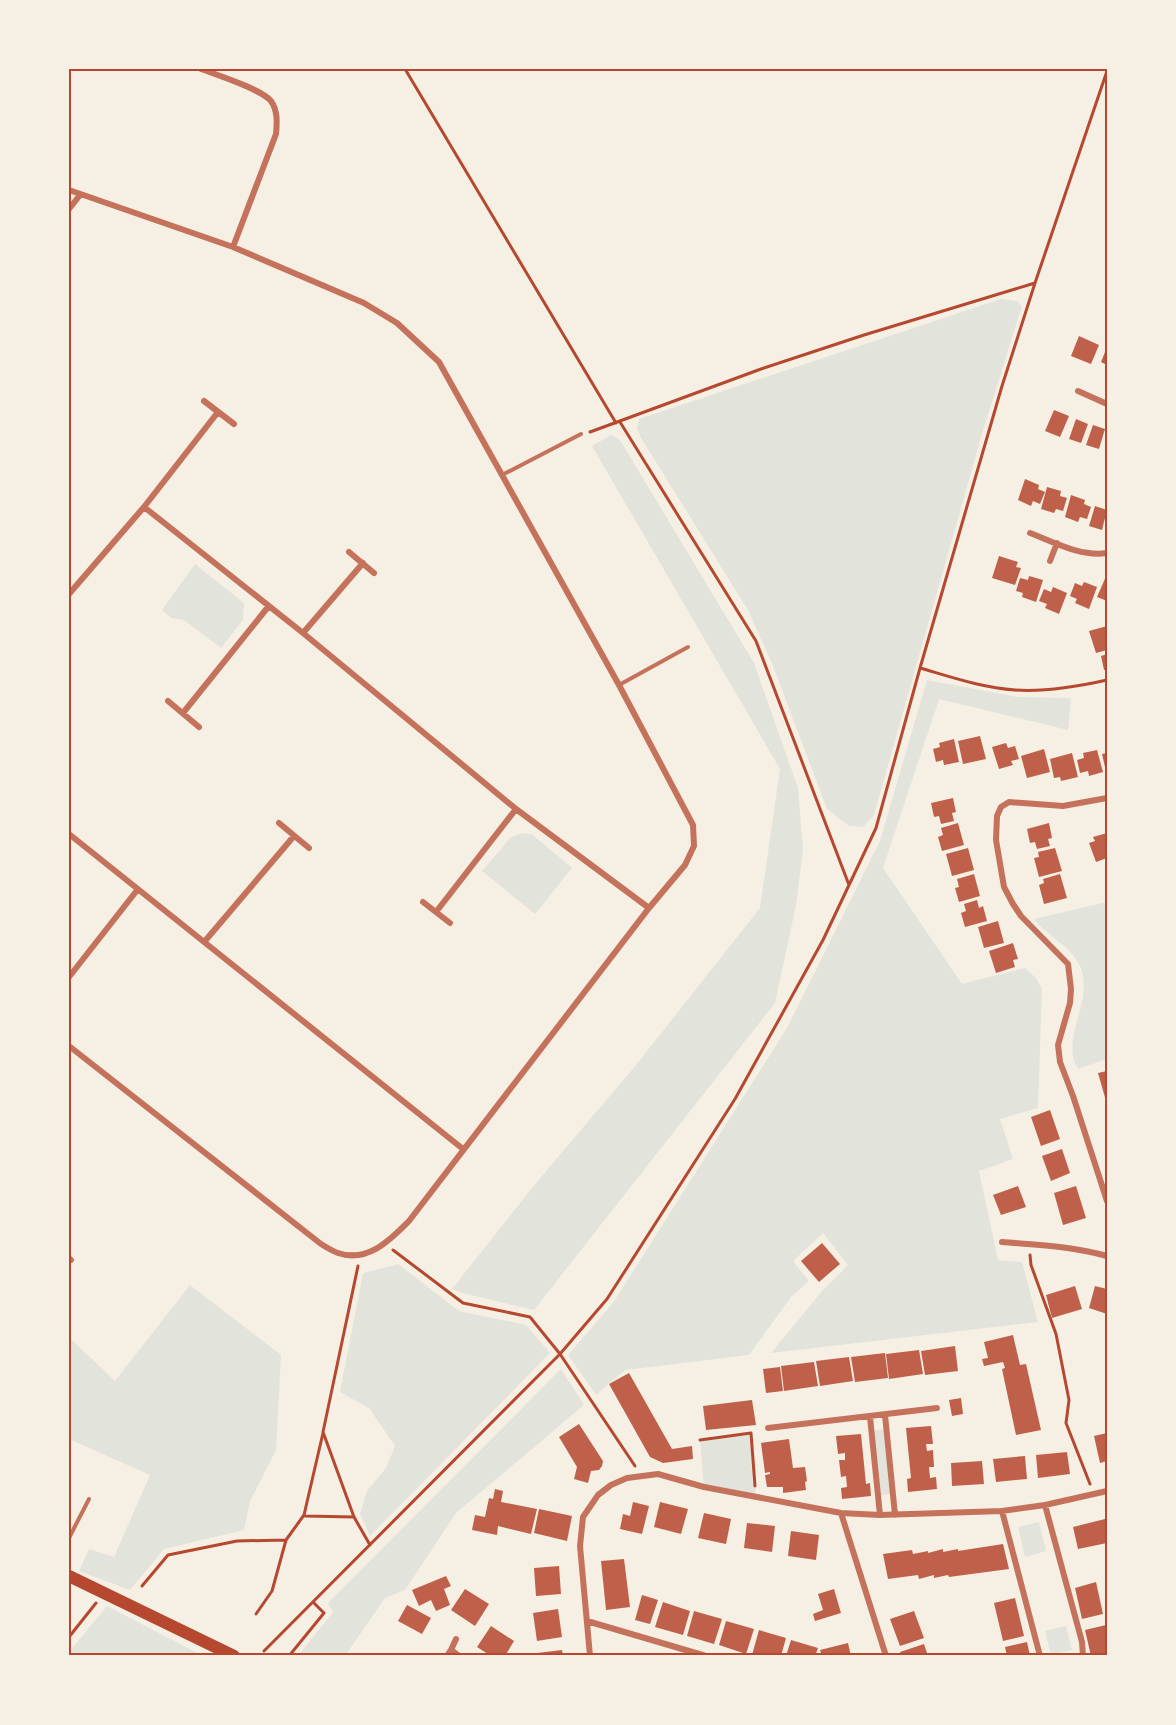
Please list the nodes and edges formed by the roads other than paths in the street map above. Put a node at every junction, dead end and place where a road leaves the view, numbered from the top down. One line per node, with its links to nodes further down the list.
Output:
1 (201, 69): 5 (street)
2 (69, 190): 3 (street)
3 (80, 195): 4 (street); 5 (street)
4 (69, 209)
5 (233, 247): 12 (street)
6 (1078, 391): 8 (street)
7 (204, 401): 9 (street)
8 (1107, 404)
9 (218, 412): 10 (street); 13 (street)
10 (234, 424)
11 (581, 434): 12 (lane)
12 (502, 475): 25 (street)
13 (144, 507): 21 (street); 22 (street)
14 (1030, 533): 15 (street)
15 (1056, 543): 17 (street); 18 (street)
16 (349, 552): 19 (street)
17 (1107, 553)
18 (1050, 561)
19 (363, 563): 20 (street); 23 (street)
20 (374, 573)
21 (69, 594)
22 (268, 606): 23 (street); 27 (street)
23 (303, 633): 30 (street)
24 (688, 647): 25 (lane)
25 (619, 684): 37 (street)
26 (168, 701): 27 (street)
27 (183, 714): 28 (street)
28 (199, 727)
29 (1107, 798): 44 (street)
30 (516, 809): 37 (street); 38 (street)
31 (279, 823): 33 (street)
32 (69, 834): 35 (street)
33 (294, 836): 34 (street); 40 (street)
34 (309, 848)
35 (138, 889): 40 (street); 41 (street)
36 (423, 902): 38 (street)
37 (649, 908): 43 (street)
38 (436, 912): 39 (street)
39 (450, 923)
40 (205, 942): 43 (street)
41 (69, 977)
42 (69, 1046): 43 (street)
43 (463, 1149)
44 (1107, 1201)
45 (1002, 1242): 46 (street)
46 (1107, 1256)
47 (937, 1408): 48 (street)
48 (885, 1415): 49 (street); 57 (street)
49 (870, 1417): 50 (street); 56 (street)
50 (768, 1428)
51 (1107, 1491): 53 (street)
52 (89, 1499): 58 (lane)
53 (1045, 1505): 54 (street); 69 (street)
54 (1002, 1511): 57 (street); 68 (street)
55 (841, 1514): 56 (street); 60 (street); 67 (street)
56 (880, 1515): 57 (street)
57 (895, 1515)
58 (69, 1538)
59 (69, 1576): 63 (main road)
60 (587, 1621): 65 (street); 66 (street)
61 (456, 1639): 62 (street)
62 (449, 1653): 64 (street)
63 (234, 1656)
64 (459, 1656)
65 (590, 1656)
66 (706, 1656)
67 (886, 1656)
68 (1040, 1656)
69 (1083, 1656)

